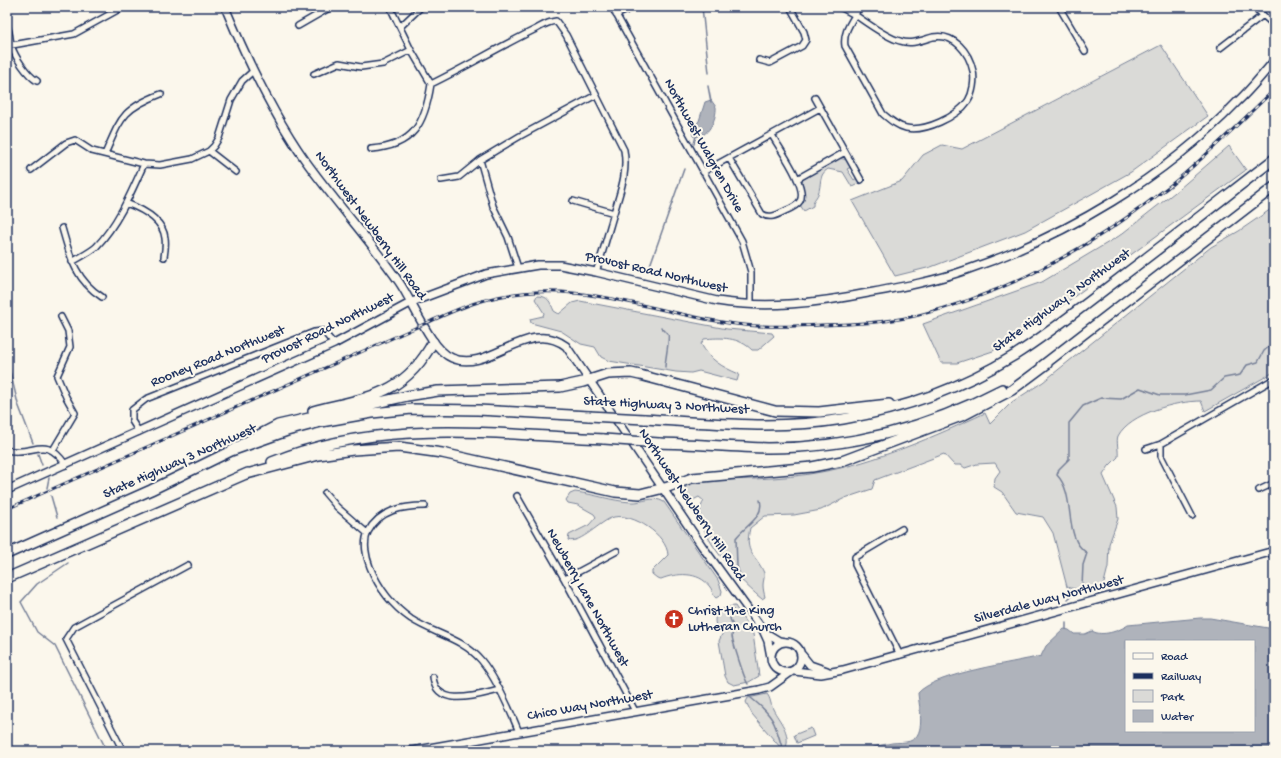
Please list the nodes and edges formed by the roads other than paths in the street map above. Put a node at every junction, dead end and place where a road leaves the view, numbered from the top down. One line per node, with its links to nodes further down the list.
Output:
1 (123, 7): 20 (street)
2 (226, 7): 26 (main road, Northwest Newberry Hill Road)
3 (331, 7): 18 (street)
4 (390, 7): 19 (street)
5 (421, 7): 19 (street)
6 (612, 7): 13 (street, Northwest Walgren Drive)
7 (634, 7): 13 (street)
8 (790, 7): 24 (street)
9 (840, 7): 14 (street)
10 (859, 7): 14 (street)
11 (1059, 7): 23 (street)
12 (1254, 7): 15 (street)
13 (616, 15): 45 (street, Northwest Walgren Drive)
14 (855, 15): 14 (street)
15 (1263, 15): 16 (street); 21 (street)
16 (1274, 25)
17 (7, 26): 20 (street)
18 (298, 26)
19 (400, 27): 22 (street)
20 (9, 45): 28 (street)
21 (1220, 48)
22 (411, 50): 27 (street); 29 (street)
23 (1085, 51)
24 (759, 60)
25 (1274, 61): 60 (main road, Provost Road Northwest)
26 (253, 71): 36 (street); 59 (main road, Northwest Newberry Hill Road)
27 (314, 74)
28 (37, 82)
29 (431, 84): 31 (street); 35 (street)
30 (161, 94): 38 (street)
31 (596, 95): 41 (street); 52 (street)
32 (814, 98): 33 (street)
33 (820, 108): 34 (street); 37 (street)
34 (772, 134): 39 (street); 46 (street)
35 (371, 149)
36 (209, 151): 42 (street); 44 (street)
37 (845, 152): 46 (street); 48 (street)
38 (105, 154): 42 (street); 43 (street)
39 (729, 158): 45 (street); 46 (street)
40 (1274, 159): 67 (highway, State Highway 3 Northwest)
41 (480, 160): 47 (street); 56 (street)
42 (144, 164): 51 (street)
43 (31, 170)
44 (236, 172)
45 (703, 172): 60 (street, Northwest Walgren Drive)
46 (797, 179)
47 (441, 180)
48 (861, 180)
49 (1274, 187): 64 (highway)
50 (573, 200): 52 (street)
51 (126, 203): 54 (street); 55 (street)
52 (614, 213): 57 (street)
53 (62, 228): 55 (street)
54 (164, 257)
55 (72, 262): 58 (street)
56 (518, 268): 57 (main road, Provost Road Northwest); 59 (main road, Provost Road Northwest)
57 (596, 272): 60 (main road, Provost Road Northwest)
58 (102, 297)
59 (412, 302): 62 (main road, Northwest Newberry Hill Road); 63 (main road, Provost Road Northwest)
60 (751, 304)
61 (61, 317): 73 (street)
62 (433, 342): 66 (main road, Northwest Newberry Hill Road); 68 (highway)
63 (334, 344): 69 (main road, Provost Road Northwest); 69 (street, Rooney Road Northwest)
64 (1047, 364): 76 (highway, bridge); 78 (highway)
65 (1274, 379): 70 (street)
66 (590, 380): 67 (highway); 68 (highway); 78 (main road, Northwest Newberry Hill Road)
67 (919, 400): 74 (highway, State Highway 3 Northwest, bridge)
68 (278, 425): 74 (highway)
69 (139, 432): 75 (main road, Provost Road Northwest)
70 (1161, 444): 71 (street); 84 (street)
71 (1146, 449)
72 (7, 450): 73 (street)
73 (53, 450): 75 (street)
74 (231, 451): 89 (highway, State Highway 3 Northwest)
75 (66, 465): 79 (main road, Provost Road Northwest)
76 (243, 475): 78 (highway); 91 (highway)
77 (1274, 483): 80 (street)
78 (664, 488): 93 (main road, Northwest Newberry Hill Road)
79 (7, 490)
80 (1259, 490)
81 (325, 493): 86 (street)
82 (517, 496): 92 (street, Newberry Lane Northwest)
83 (425, 506): 86 (street)
84 (1192, 516)
85 (902, 529): 96 (street)
86 (368, 533): 103 (street)
87 (617, 550): 92 (street)
88 (1274, 551): 96 (main road, Silverdale Way Northwest)
89 (7, 554)
90 (188, 565): 106 (street)
91 (7, 578)
92 (565, 579): 104 (street, Newberry Lane Northwest)
93 (763, 630): 94 (main road, Northwest Newberry Hill Road); 97 (main road, Northwest Newberry Hill Road)
94 (787, 642): 95 (main road); 97 (main road)
95 (801, 653): 99 (main road); 100 (main road, Silverdale Way Northwest)
96 (900, 655): 100 (main road, Silverdale Way Northwest)
97 (771, 657): 98 (main road)
98 (773, 665): 99 (main road); 102 (main road)
99 (793, 671): 100 (main road, Silverdale Way Northwest); 102 (main road, Chico Way Northwest)
100 (831, 672)
101 (433, 677): 103 (street)
102 (773, 685): 104 (main road, Chico Way Northwest)
103 (498, 690): 105 (street)
104 (634, 711): 105 (main road, Chico Way Northwest)
105 (519, 732): 107 (main road, Chico Way Northwest)
106 (123, 751)
107 (412, 751)

